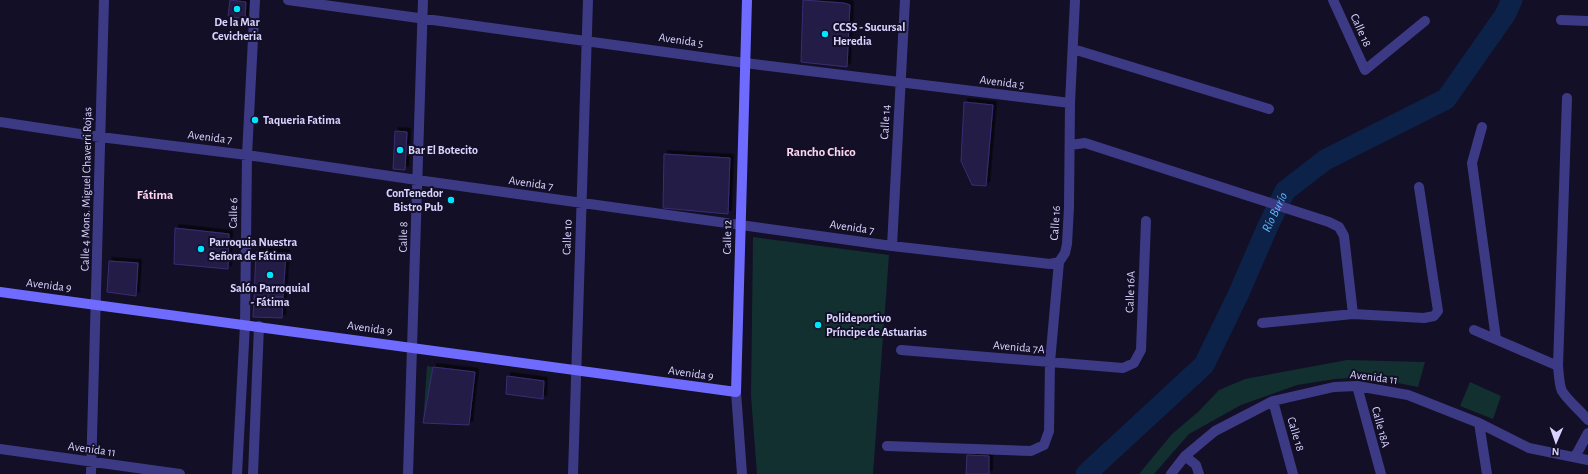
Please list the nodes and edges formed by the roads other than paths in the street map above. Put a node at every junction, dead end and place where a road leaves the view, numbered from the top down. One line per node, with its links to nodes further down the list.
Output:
1 (104, 0): 23 (street, Calle 4 Mons. Miguel Chaverri Rojas)
2 (254, 0): 25 (street, Calle 6)
3 (288, 0): 10 (street, Avenida 5)
4 (423, 0): 10 (street, Calle 8)
5 (588, 0): 14 (street, Calle 10)
6 (747, 0): 16 (street, Calle 12)
7 (904, 0): 17 (street, Calle 14)
8 (1075, 0): 15 (street, Calle 16)
9 (1333, 0): 13 (street, Calle 18)
10 (423, 18): 14 (street, Avenida 5); 26 (street, Calle 8)
11 (1561, 20): 12 (street)
12 (1588, 21)
13 (1425, 22)
14 (586, 40): 16 (street, Avenida 5); 28 (street, Calle 10)
15 (1073, 49): 19 (street, Calle 16); 20 (street)
16 (745, 63): 17 (street, Avenida 5); 30 (street, Calle 12)
17 (900, 83): 19 (street, Avenida 5); 31 (street, Calle 14)
18 (1567, 98): 45 (street)
19 (1070, 104): 24 (street, Calle 16)
20 (1269, 109)
21 (0, 122): 23 (street, Avenida 7)
22 (1482, 127): 40 (street)
23 (100, 137): 25 (street, Avenida 7); 34 (street, Calle 4 Mons. Miguel Chaverri Rojas)
24 (1070, 145): 32 (street, Calle 16); 35 (street)
25 (247, 155): 26 (street, Avenida 7); 37 (street, Calle 6)
26 (417, 180): 28 (street, Avenida 7); 41 (street, Calle 8)
27 (1419, 186): 35 (street)
28 (581, 203): 30 (street, Avenida 7); 46 (street, Calle 10)
29 (1146, 221): 44 (street, Calle 16A)
30 (741, 224): 31 (street, Avenida 7); 48 (street, Calle 12)
31 (892, 246): 32 (street, Avenida 7)
32 (1059, 262): 43 (street, Calle 16)
33 (0, 292): 34 (street, Avenida 9)
34 (96, 304): 37 (street, Avenida 9); 58 (street, Calle 4 Mons. Miguel Chaverri Rojas)
35 (1353, 314): 36 (street)
36 (1262, 323)
37 (245, 325): 38 (street, Avenida 9); 61 (street, Calle 6)
38 (259, 326): 41 (street, Avenida 9); 62 (street)
39 (1474, 330): 40 (street)
40 (1496, 339): 45 (street)
41 (413, 347): 46 (street, Avenida 9); 63 (street, Calle 8)
42 (901, 350): 43 (street, Avenida 7A)
43 (1050, 362): 44 (street, Avenida 7A); 53 (street, Calle 16)
44 (1134, 363)
45 (1558, 366): 50 (street)
46 (576, 370): 48 (street, Avenida 9); 64 (street, Calle 10)
47 (1357, 386): 49 (street, Avenida 11); 51 (street, Avenida 11); 69 (street, Calle 18A)
48 (736, 392): 65 (street, Calle 12)
49 (1273, 402): 55 (street, Avenida 11); 68 (street, Calle 18)
50 (1588, 420)
51 (1479, 423): 56 (street, Avenida 11); 70 (street)
52 (1588, 433): 56 (street)
53 (887, 446)
54 (0, 449): 58 (street, Avenida 11)
55 (1185, 456): 66 (street, Avenida 11); 67 (street)
56 (1575, 457): 57 (street, Avenida 11)
57 (1588, 460)
58 (91, 462): 59 (street, Calle 4 Mons. Miguel Chaverri Rojas); 60 (street, Avenida 11)
59 (91, 474)
60 (180, 474)
61 (237, 474)
62 (253, 474)
63 (408, 474)
64 (573, 474)
65 (742, 474)
66 (1171, 474)
67 (1198, 474)
68 (1293, 474)
69 (1381, 474)
70 (1487, 474)

